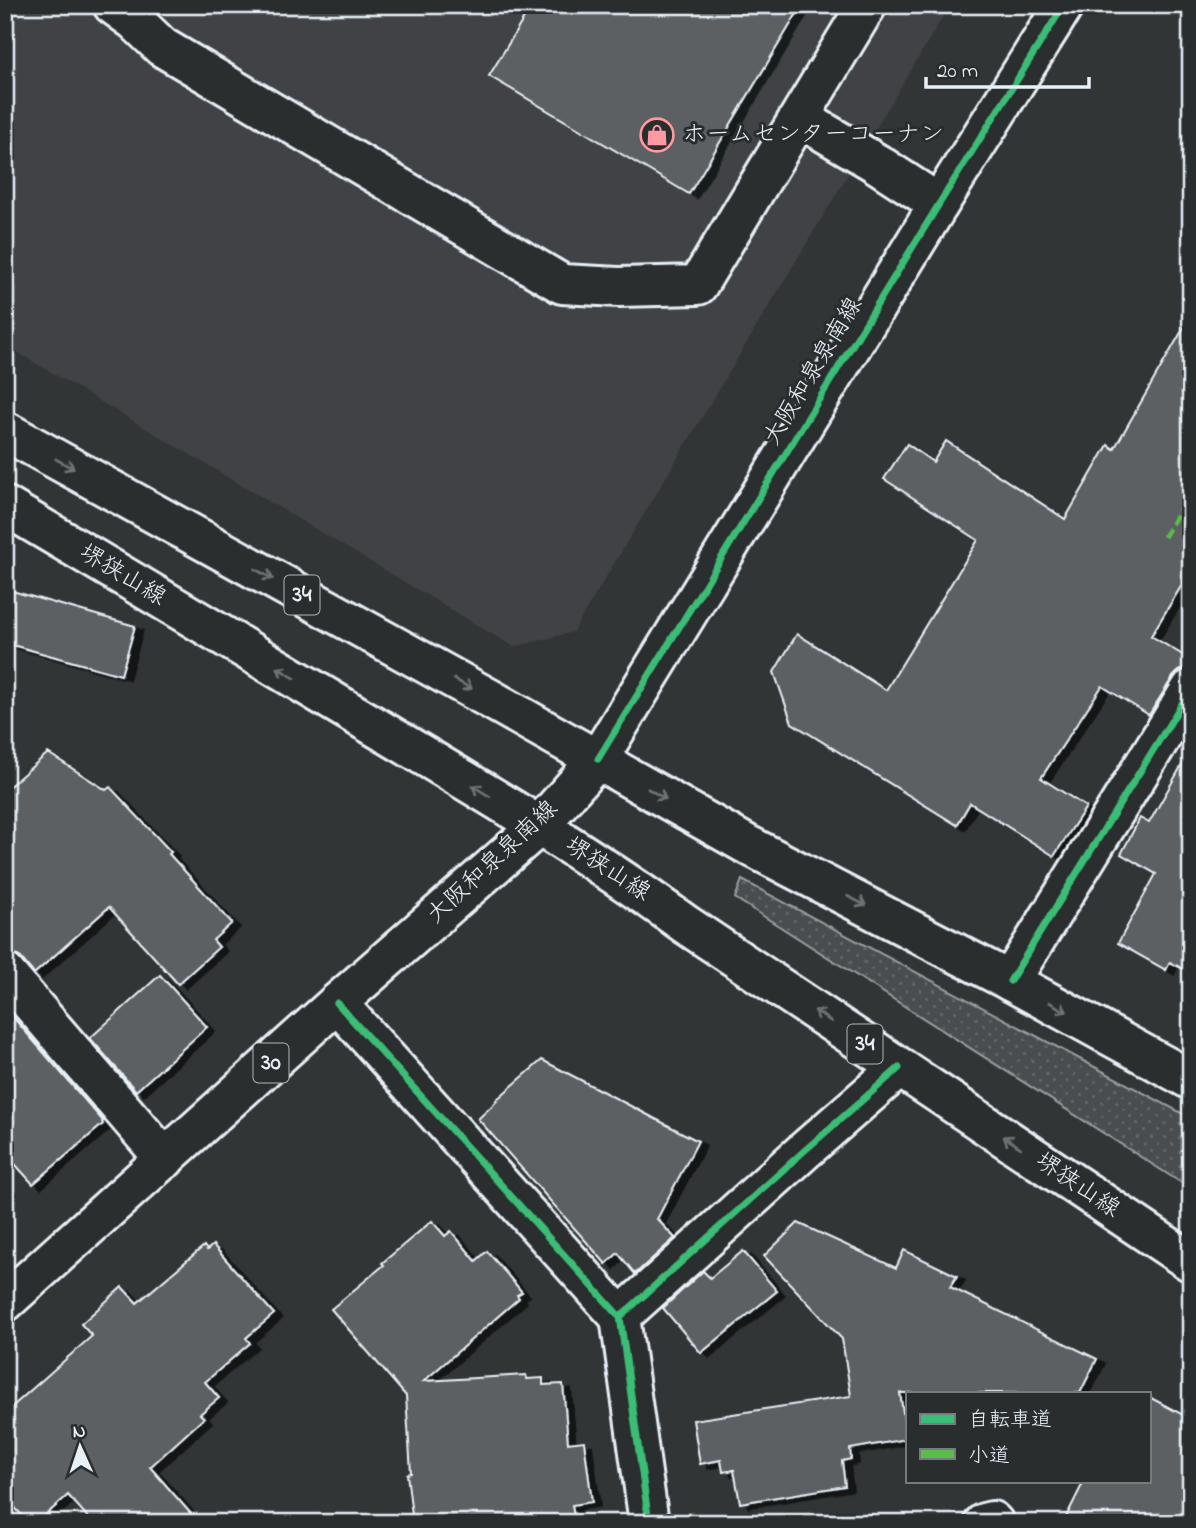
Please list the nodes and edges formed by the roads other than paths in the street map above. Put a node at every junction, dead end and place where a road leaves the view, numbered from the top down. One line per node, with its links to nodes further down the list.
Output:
1 (113, 5): 4 (main road)
2 (867, 5): 4 (main road)
3 (1064, 5): 5 (main road, 大阪和泉泉南線 / 30)
4 (800, 118): 5 (main road)
5 (939, 204): 9 (main road, 大阪和泉泉南線 / 30)
6 (5, 431): 9 (main road, 34, one-way to 9)
7 (5, 506): 10 (main road, 堺狭山線 / 34, one-way to 7)
8 (1191, 689): 12 (main road)
9 (598, 759): 10 (main road, 大阪和泉泉南線 / 30); 12 (main road, 34, one-way to 12)
10 (539, 827): 13 (main road, 大阪和泉泉南線 / 30); 14 (main road, 堺狭山線 / 34, one-way to 10)
11 (5, 973): 16 (main road)
12 (1010, 981): 15 (main road, 34, one-way to 15)
13 (337, 1003): 16 (main road, 大阪和泉泉南線 / 30); 19 (main road)
14 (899, 1068): 17 (main road, 堺狭山線 / 34, one-way to 14); 19 (main road)
15 (1191, 1080)
16 (165, 1158): 18 (main road, 大阪和泉泉南線 / 30)
17 (1191, 1262)
18 (5, 1302)
19 (620, 1317): 20 (main road)
20 (649, 1523)
21 (984, 1523): 22 (main road)
22 (994, 1523)

